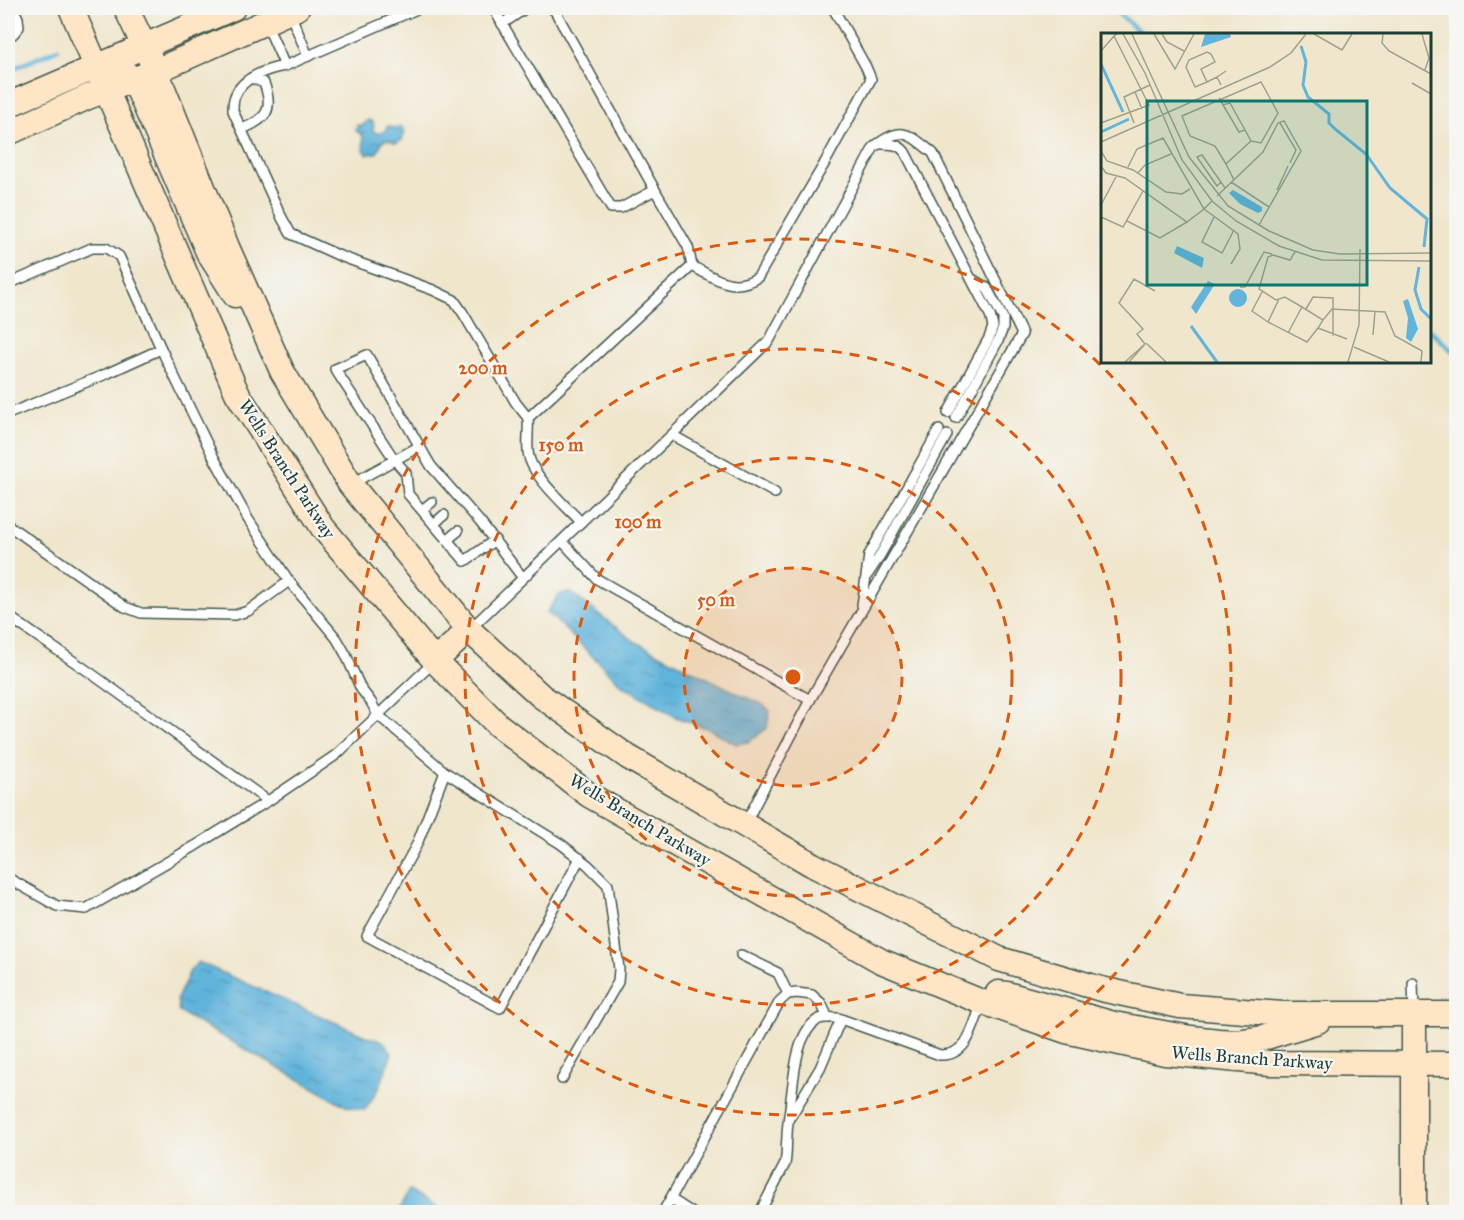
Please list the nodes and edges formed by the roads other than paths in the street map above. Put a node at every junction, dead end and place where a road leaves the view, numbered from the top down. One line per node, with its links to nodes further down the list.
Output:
1 (13, 8): 13 (lane)
2 (71, 8): 17 (main road, Wells Branch Parkway)
3 (126, 8): 14 (main road)
4 (233, 8): 14 (main road)
5 (419, 8): 15 (lane)
6 (493, 8): 12 (lane)
7 (526, 8): 12 (lane)
8 (551, 8): 25 (lane)
9 (833, 8): 26 (lane)
10 (293, 9): 11 (main road); 15 (lane)
11 (265, 21): 16 (lane); 18 (main road)
12 (502, 24): 25 (lane)
13 (8, 36)
14 (144, 47): 17 (main road); 18 (main road)
15 (308, 56): 16 (lane)
16 (285, 66): 19 (lane)
17 (97, 68): 18 (main road); 20 (main road, Wells Branch Parkway); 21 (main road)
18 (145, 76): 20 (main road); 36 (main road)
19 (251, 78): 22 (lane); 22 (lane)
20 (107, 90): 23 (main road); 53 (main road, Wells Branch Parkway)
21 (8, 105)
22 (242, 129): 31 (lane)
23 (8, 133)
24 (878, 144): 30 (lane); 33 (lane); 50 (lane)
25 (656, 190): 26 (lane)
26 (692, 266): 31 (lane)
27 (8, 284): 28 (lane)
28 (161, 349): 29 (lane); 49 (lane)
29 (8, 414)
30 (952, 415)
31 (528, 418): 41 (lane)
32 (943, 432): 50 (lane)
33 (672, 435): 37 (lane); 41 (lane)
34 (420, 446): 35 (lane); 35 (lane); 46 (lane)
35 (394, 459): 36 (lane); 39 (lane)
36 (350, 484): 52 (main road)
37 (774, 493)
38 (432, 502): 39 (lane)
39 (422, 510): 42 (lane)
40 (444, 515): 42 (lane)
41 (581, 522): 47 (lane)
42 (434, 524): 45 (lane)
43 (8, 525): 49 (lane)
44 (458, 531): 45 (lane)
45 (447, 540): 46 (lane)
46 (495, 540): 48 (lane)
47 (562, 541): 48 (lane); 54 (lane)
48 (523, 578): 52 (lane)
49 (289, 581): 55 (lane)
50 (861, 610): 54 (lane)
51 (8, 616): 57 (lane)
52 (469, 630): 53 (main road); 58 (main road)
53 (435, 661): 55 (lane); 64 (main road, Wells Branch Parkway)
54 (810, 700): 58 (lane)
55 (378, 715): 56 (lane); 57 (lane)
56 (445, 772): 59 (lane); 59 (lane)
57 (268, 801): 60 (lane)
58 (744, 825): 65 (main road)
59 (580, 858): 72 (lane)
60 (8, 878)
61 (741, 955): 63 (lane)
62 (1413, 983): 66 (lane)
63 (788, 994): 68 (lane); 74 (lane)
64 (982, 1002): 65 (main road); 69 (lane); 70 (main road, Wells Branch Parkway)
65 (1337, 1014): 66 (main road)
66 (1414, 1014): 67 (main road); 70 (main road)
67 (1456, 1014)
68 (828, 1018): 69 (lane); 73 (lane)
69 (841, 1018): 73 (lane)
70 (1414, 1064): 71 (main road, Wells Branch Parkway); 78 (main road)
71 (1456, 1064)
72 (562, 1079)
73 (788, 1121): 77 (lane)
74 (671, 1199): 75 (lane); 76 (lane)
75 (663, 1212)
76 (691, 1212)
77 (760, 1212)
78 (1414, 1212)

